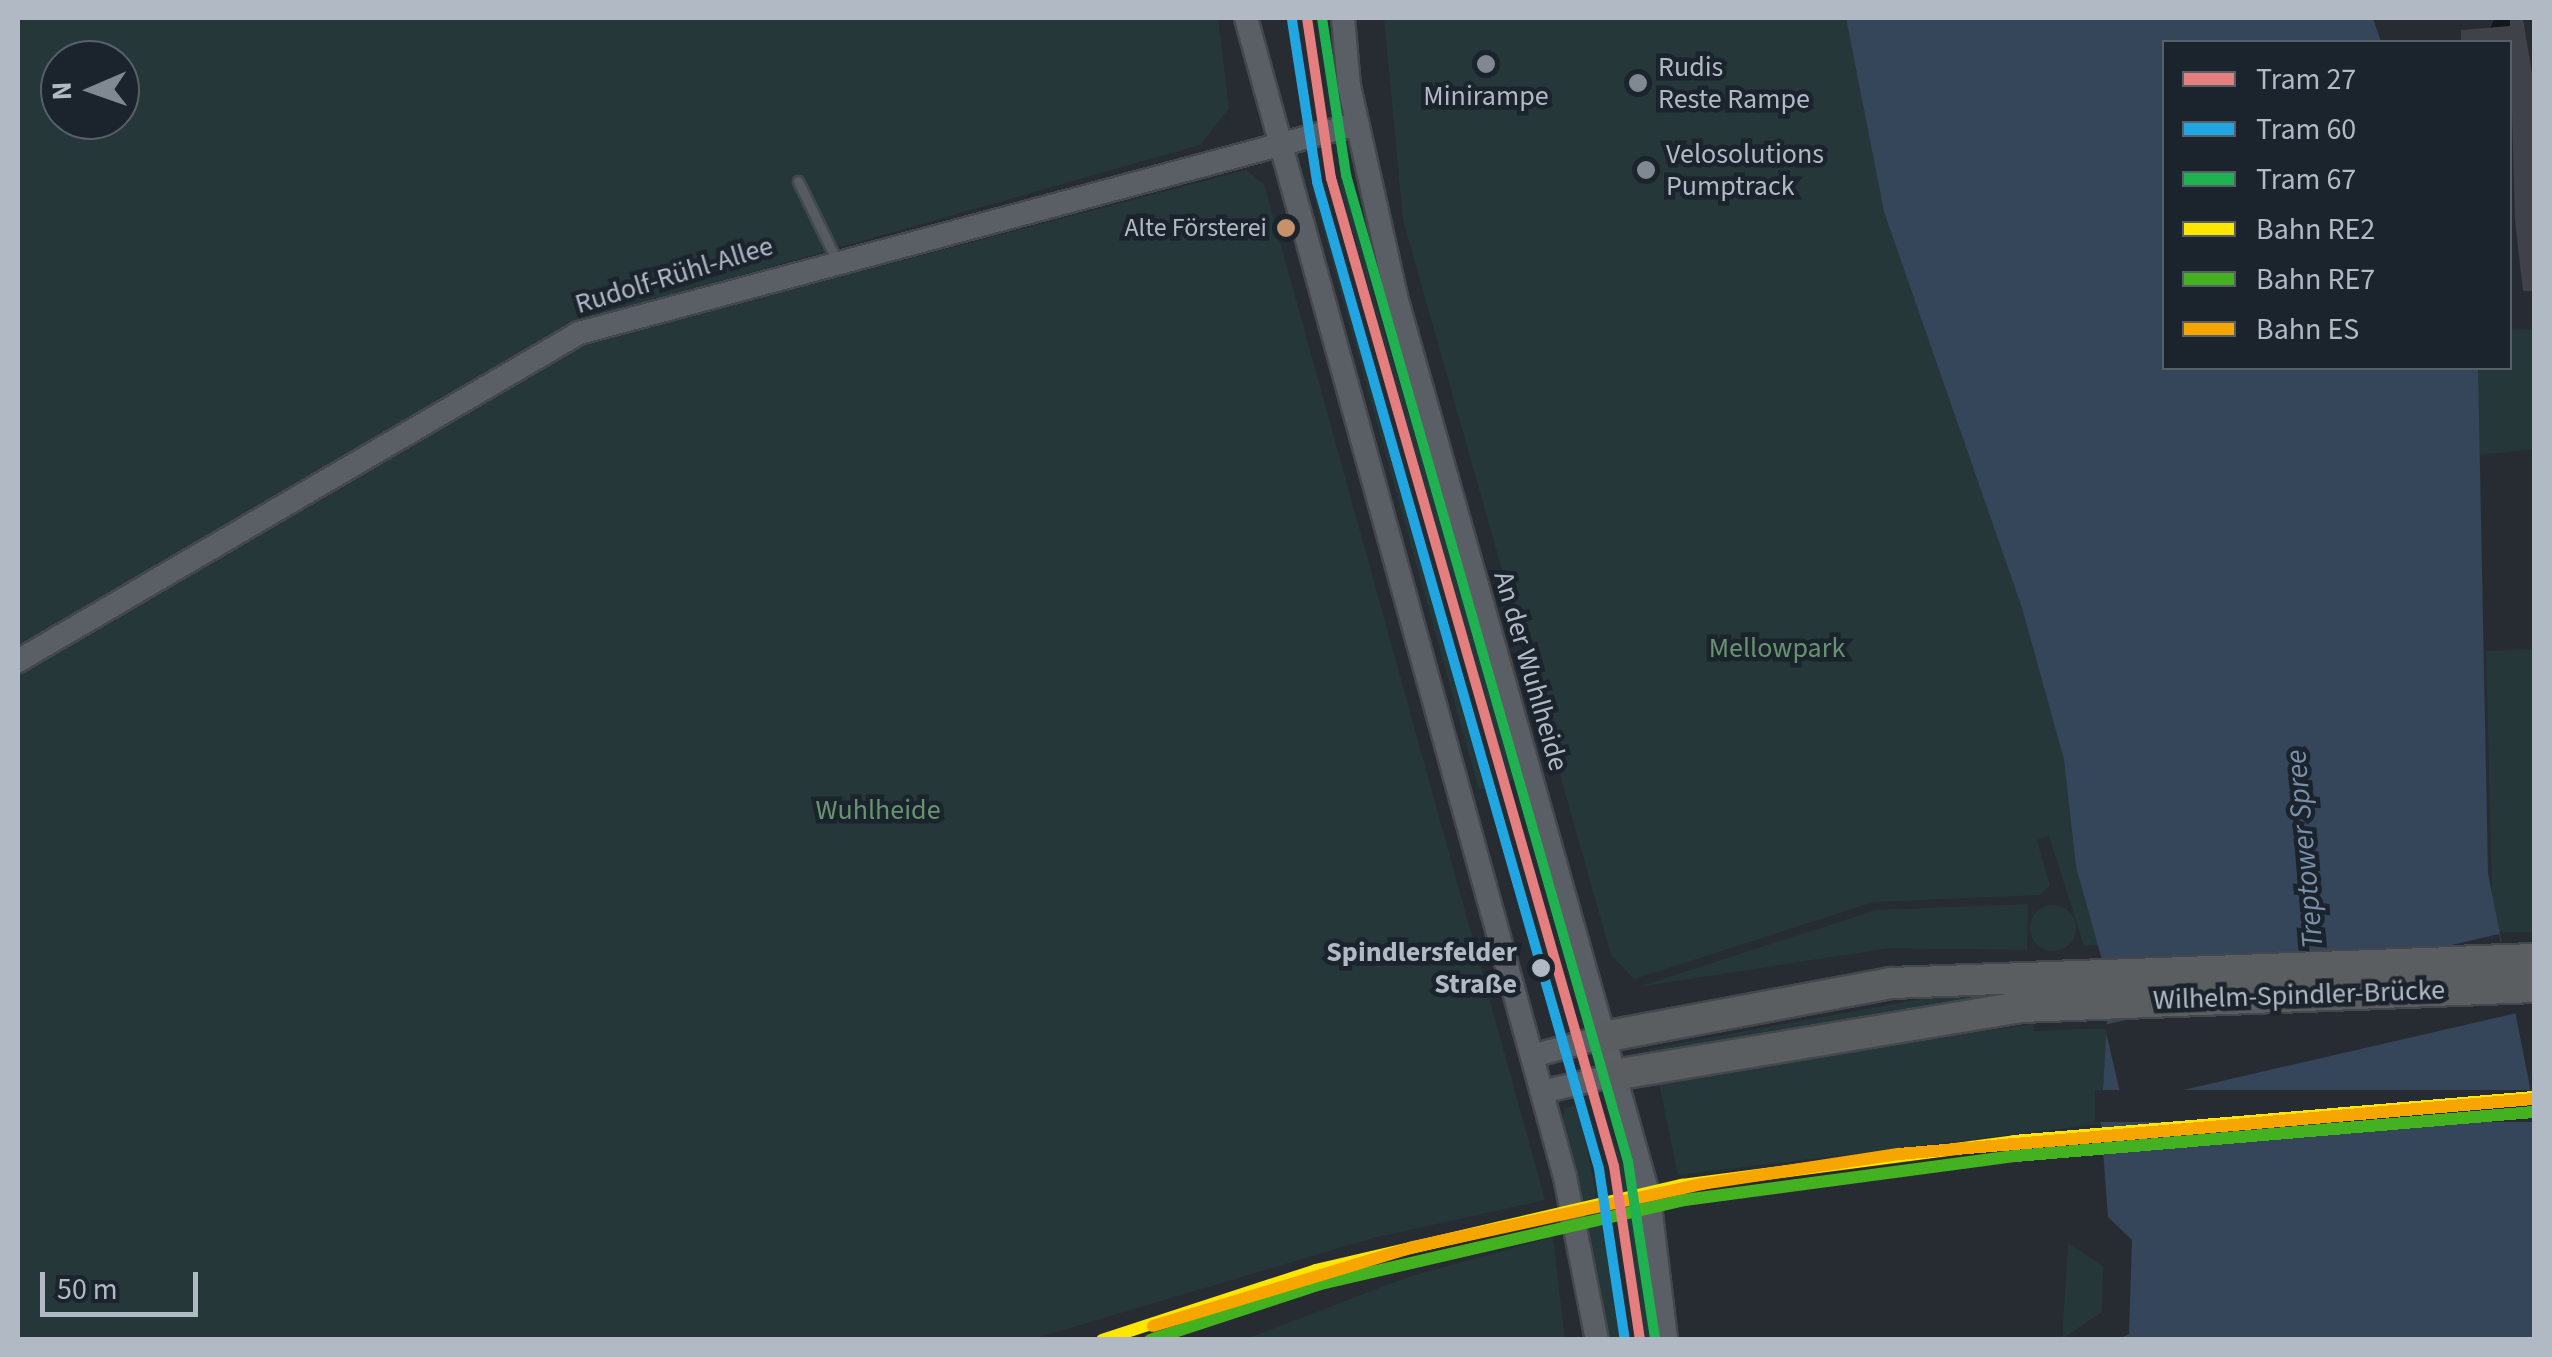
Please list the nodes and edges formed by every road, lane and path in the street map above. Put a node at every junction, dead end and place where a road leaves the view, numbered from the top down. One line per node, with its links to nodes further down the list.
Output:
1 (1246, 18): 4 (main road)
2 (1343, 18): 3 (main road, An der Wuhlheide)
3 (1358, 124): 4 (main road, Rudolf-Rühl-Allee); 11 (main road, An der Wuhlheide)
4 (1279, 144): 6 (main road, Rudolf-Rühl-Allee); 12 (main road)
5 (798, 181): 6 (lane)
6 (836, 259): 7 (main road, Rudolf-Rühl-Allee)
7 (18, 661)
8 (2534, 959): 10 (highway, Wilhelm-Spindler-Brücke)
9 (2534, 987): 10 (highway, Wilhelm-Spindler-Brücke)
10 (2063, 989): 11 (highway); 13 (highway)
11 (1602, 1036): 12 (main road); 13 (main road, An der Wuhlheide)
12 (1532, 1056): 14 (main road)
13 (1614, 1075): 14 (main road); 16 (main road, An der Wuhlheide)
14 (1542, 1092): 15 (main road)
15 (1598, 1340)
16 (1666, 1340)

